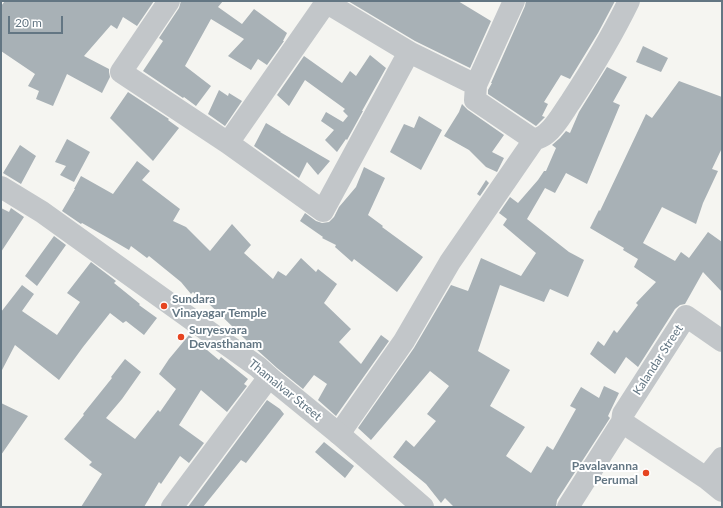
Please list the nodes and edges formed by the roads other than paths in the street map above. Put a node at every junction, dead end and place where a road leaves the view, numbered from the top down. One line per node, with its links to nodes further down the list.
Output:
1 (169, 1): 8 (street)
2 (326, 1): 5 (street); 8 (street)
3 (514, 1): 6 (street)
4 (629, 1): 7 (street)
5 (409, 52): 6 (street); 8 (street)
6 (476, 85): 7 (street)
7 (534, 140): 13 (street)
8 (228, 143)
9 (1, 187): 11 (street, Thamalvar Street)
10 (722, 341): 12 (street, Kalandar Street)
11 (269, 377): 13 (street, Thamalvar Street); 16 (street)
12 (622, 422): 15 (street); 18 (street, Kalandar Street)
13 (339, 434): 17 (street, Thamalvar Street)
14 (722, 458): 15 (street)
15 (714, 484)
16 (172, 507)
17 (424, 507)
18 (568, 507)

